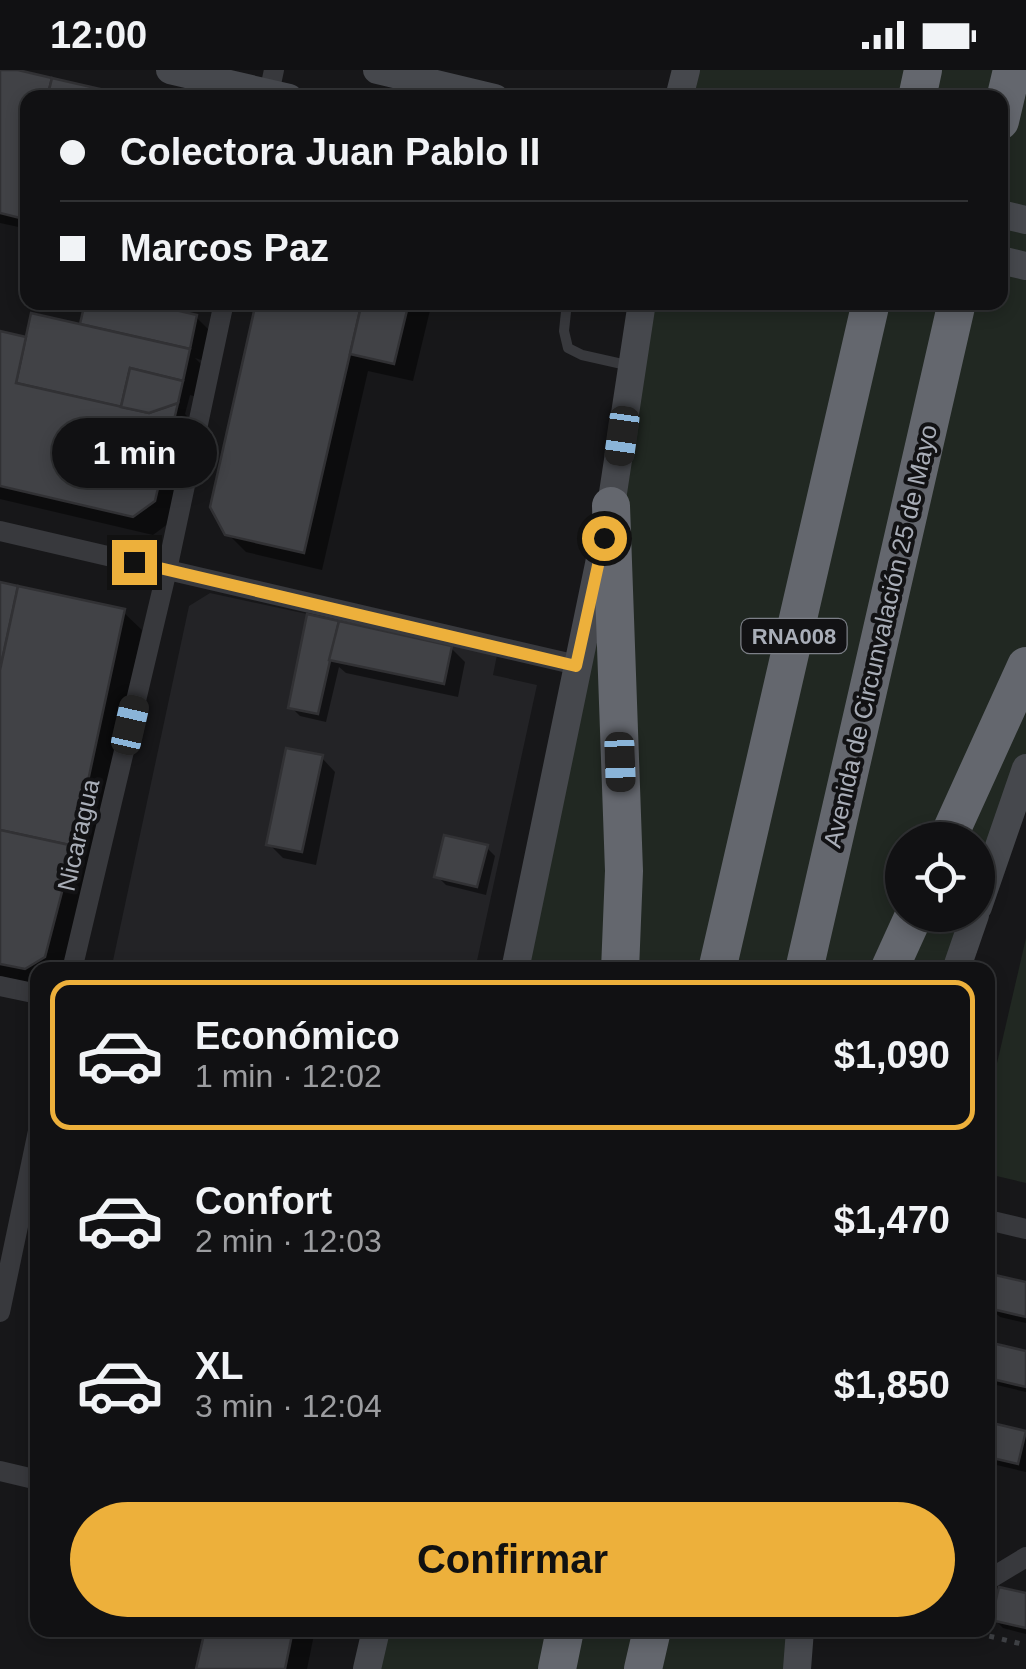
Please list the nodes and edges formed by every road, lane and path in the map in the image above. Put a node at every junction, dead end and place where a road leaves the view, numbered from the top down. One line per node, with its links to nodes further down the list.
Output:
1 (170, 70): 3 (main road)
2 (377, 70): 4 (main road)
3 (275, 89)
4 (461, 90)
5 (222, 310): 13 (street, Nicaragua)
6 (566, 310): 10 (lane)
7 (641, 310): 10 (main road)
8 (869, 310): 24 (highway, RNA008)
9 (955, 312): 25 (highway, Avenida de Circunvalación 25 de Mayo / RNA008)
10 (632, 366): 11 (main road)
11 (611, 506): 14 (main road); 23 (highway)
12 (0, 531): 13 (street)
13 (167, 570): 14 (street); 21 (street, Nicaragua)
14 (576, 666): 22 (main road)
15 (1026, 666): 17 (highway)
16 (1026, 768): 18 (main road)
17 (955, 822)
18 (995, 858)
19 (906, 932): 26 (highway)
20 (969, 932): 27 (main road)
21 (74, 962)
22 (516, 962)
23 (620, 962)
24 (719, 962)
25 (806, 962)
26 (893, 962)
27 (959, 962)
28 (0, 986): 29 (street)
29 (30, 992)
30 (30, 1170): 33 (street)
31 (995, 1222): 32 (street)
32 (1026, 1229)
33 (0, 1312)
34 (0, 1471): 35 (street)
35 (30, 1478)
36 (1026, 1557): 37 (street)
37 (995, 1576)
38 (374, 1637): 45 (main road)
39 (555, 1637): 46 (highway)
40 (564, 1637): 46 (highway)
41 (650, 1637): 47 (highway)
42 (799, 1637): 48 (main road)
43 (993, 1637): 44 (path)
44 (1026, 1645)
45 (367, 1669)
46 (553, 1669)
47 (643, 1669)
48 (797, 1669)

